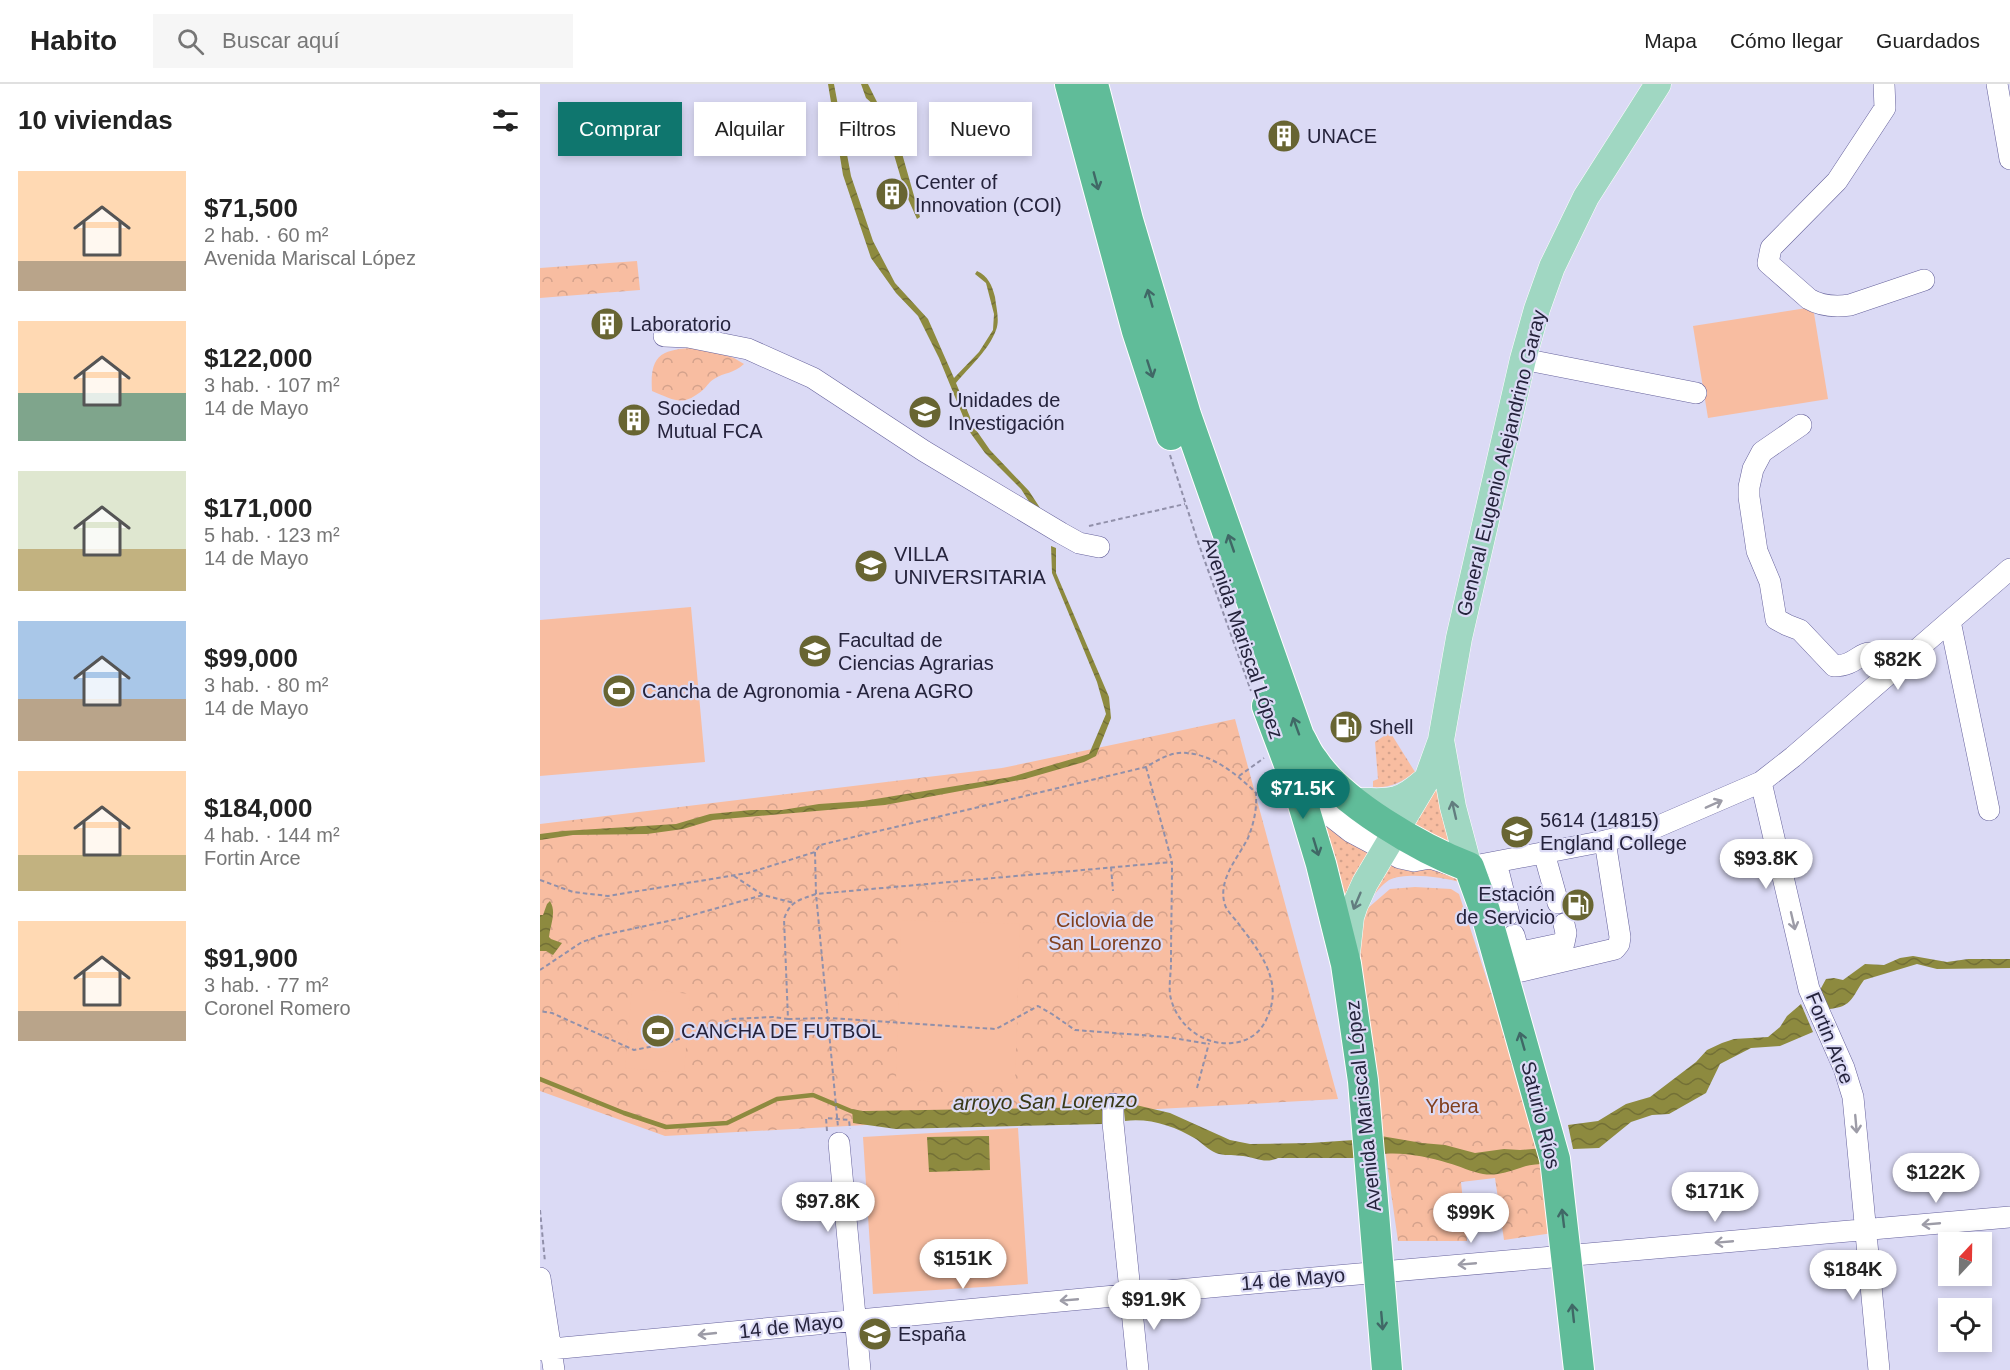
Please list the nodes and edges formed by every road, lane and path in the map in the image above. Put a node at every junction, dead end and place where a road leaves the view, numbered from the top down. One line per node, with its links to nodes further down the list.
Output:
1 (1070, 84): 21 (highway, Avenida Mariscal López, one-way to 21)
2 (1093, 84): 27 (highway, Avenida Mariscal López, one-way to 2)
3 (1658, 84): 9 (main road, General Eugenio Alejandrino Garay)
4 (1884, 84): 7 (street)
5 (1997, 84): 6 (street)
6 (2010, 159)
7 (1924, 280)
8 (664, 336): 14 (street)
9 (1523, 359): 10 (street); 20 (main road, General Eugenio Alejandrino Garay)
10 (1696, 393)
11 (1801, 425): 18 (street)
12 (1167, 448): 13 (path)
13 (1185, 504): 14 (path); 19 (path)
14 (1061, 532): 15 (street)
15 (1099, 547)
16 (2010, 568): 17 (street)
17 (1950, 621): 18 (street); 28 (street)
18 (1893, 669): 25 (street)
19 (1252, 695)
20 (1441, 740): 24 (main road); 34 (main road, General Eugenio Alejandrino Garay, one-way to 20)
21 (1282, 750): 23 (path); 26 (highway, Avenida Mariscal López)
22 (1146, 767): 23 (path); 31 (path); 33 (path)
23 (1239, 776): 48 (path)
24 (1427, 779): 27 (main road); 29 (main road)
25 (1761, 782): 30 (street, one-way to 25); 55 (street, Fortin Arce, one-way to 55)
26 (1299, 791): 27 (street); 43 (highway, Avenida Mariscal López, one-way to 43)
27 (1342, 810): 29 (highway, Avenida Mariscal López)
28 (1989, 810)
29 (1391, 840): 34 (highway, Avenida Mariscal López); 43 (main road, one-way to 43)
30 (1605, 841): 32 (street); 42 (street)
31 (815, 852): 36 (path); 39 (path)
32 (1544, 853): 34 (street); 42 (street)
33 (1172, 862): 35 (path); 48 (path)
34 (1482, 864): 42 (street); 42 (highway, Saturio Ríos)
35 (1111, 867): 38 (path); 39 (path)
36 (733, 876): 37 (path); 40 (path)
37 (540, 880)
38 (1113, 891)
39 (816, 894): 41 (path); 46 (path)
40 (762, 896): 41 (path); 44 (path)
41 (794, 903): 47 (path)
42 (1511, 946): 56 (highway, Saturio Ríos, one-way to 42)
43 (1346, 964): 58 (highway, Avenida Mariscal López)
44 (540, 970)
45 (540, 1011): 47 (path)
46 (828, 1018): 47 (path); 48 (path); 50 (path)
47 (788, 1019)
48 (1209, 1042): 49 (path)
49 (1197, 1088)
50 (836, 1107)
51 (1113, 1113): 59 (street)
52 (839, 1138): 52 (path); 60 (street)
53 (540, 1210): 57 (path)
54 (2010, 1216): 55 (street, 14 de Mayo, one-way to 55)
55 (1866, 1229): 56 (street, 14 de Mayo, one-way to 56); 66 (street, Fortin Arce)
56 (1567, 1256): 58 (street, 14 de Mayo, one-way to 58); 65 (highway, Saturio Ríos, one-way to 56)
57 (543, 1271): 61 (street)
58 (1378, 1272): 59 (street, 14 de Mayo); 64 (highway, Avenida Mariscal López, one-way to 64)
59 (1130, 1295): 60 (street, 14 de Mayo, one-way to 60); 63 (street)
60 (856, 1319): 61 (street, 14 de Mayo, one-way to 61); 62 (street)
61 (548, 1357)
62 (860, 1370)
63 (1138, 1370)
64 (1387, 1370)
65 (1579, 1370)
66 (1879, 1370)

